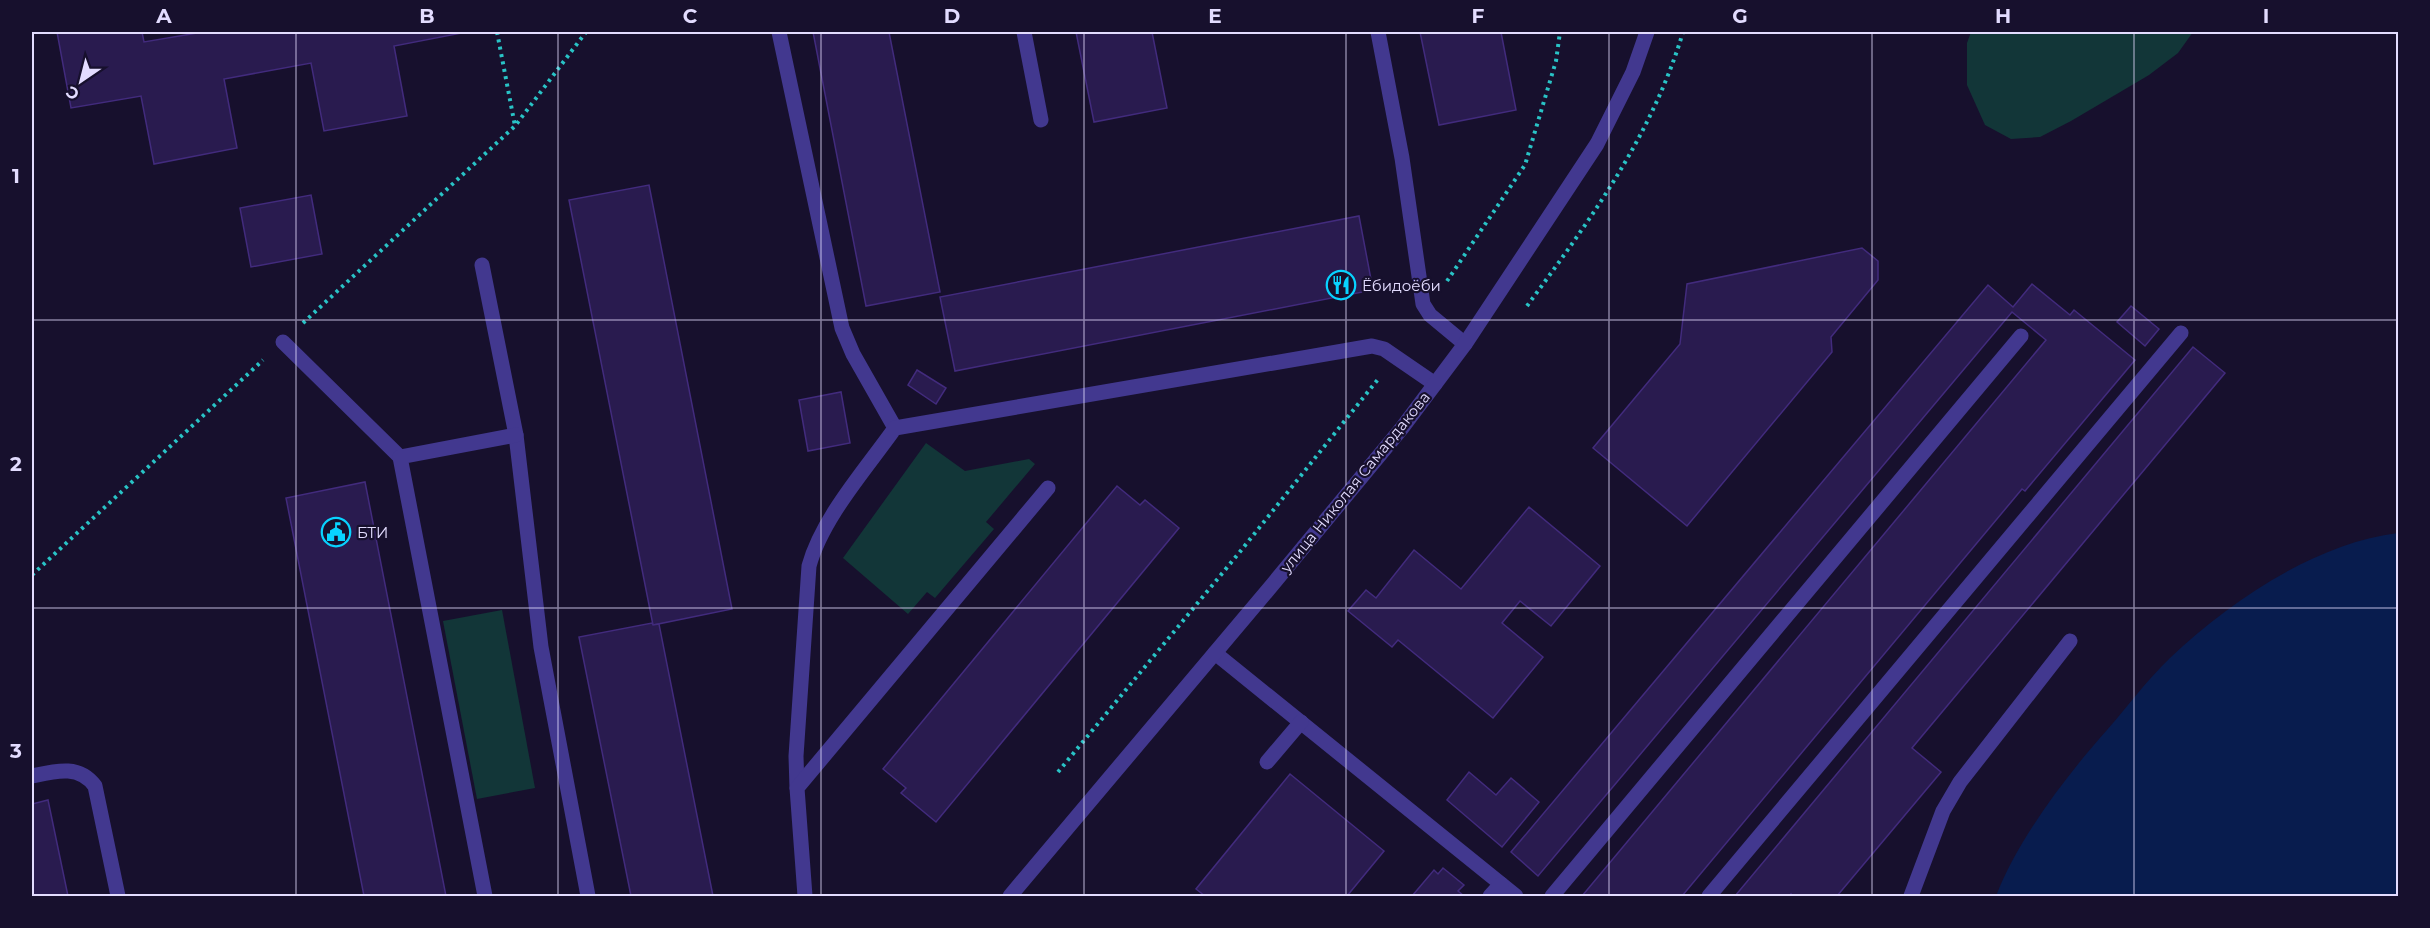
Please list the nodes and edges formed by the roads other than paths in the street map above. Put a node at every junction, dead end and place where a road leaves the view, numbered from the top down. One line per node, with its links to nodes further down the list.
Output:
1 (779, 32): 12 (street)
2 (1024, 32): 5 (street)
3 (1378, 32): 10 (street)
4 (1647, 32): 10 (street, улица Николая Самардакова)
5 (1041, 120)
6 (482, 265): 13 (street)
7 (2181, 333): 31 (street)
8 (2022, 336): 30 (street)
9 (283, 342): 14 (street)
10 (1465, 344): 11 (street, улица Николая Самардакова)
11 (1435, 384): 12 (street); 17 (street, улица Николая Самардакова)
12 (895, 428): 21 (street)
13 (516, 435): 14 (street); 25 (street)
14 (400, 457): 24 (street)
15 (1048, 488): 21 (street)
16 (2070, 641): 32 (street)
17 (1215, 653): 18 (street); 27 (street, улица Николая Самардакова)
18 (1301, 722): 19 (street); 22 (street)
19 (1267, 762)
20 (32, 776): 23 (street)
21 (797, 788): 26 (street)
22 (1500, 884): 28 (street); 29 (street)
23 (118, 897)
24 (485, 897)
25 (588, 897)
26 (806, 897)
27 (1010, 897)
28 (1490, 897)
29 (1516, 897)
30 (1552, 897)
31 (1709, 897)
32 (1911, 897)

